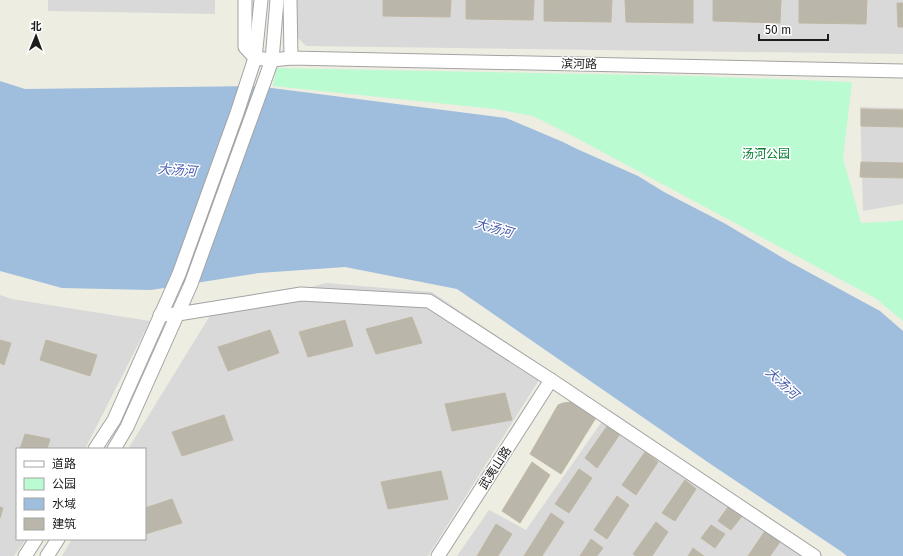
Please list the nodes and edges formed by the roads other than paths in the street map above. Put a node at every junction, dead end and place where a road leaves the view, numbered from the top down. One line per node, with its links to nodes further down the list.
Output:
1 (245, 0): 5 (street)
2 (261, 0): 5 (street)
3 (277, 0): 7 (street)
4 (290, 0): 6 (street)
5 (255, 58): 7 (street, 滨河路); 10 (street)
6 (291, 58): 7 (street, 滨河路); 8 (street, 滨河路)
7 (272, 60): 9 (street)
8 (903, 71)
9 (178, 314): 10 (street); 11 (street); 13 (street)
10 (160, 315): 12 (street)
11 (551, 380): 18 (street, 武夷山路); 19 (street)
12 (96, 448)
13 (115, 448)
14 (35, 540): 16 (street)
15 (57, 540): 17 (street)
16 (25, 556)
17 (48, 556)
18 (438, 556)
19 (814, 556)

